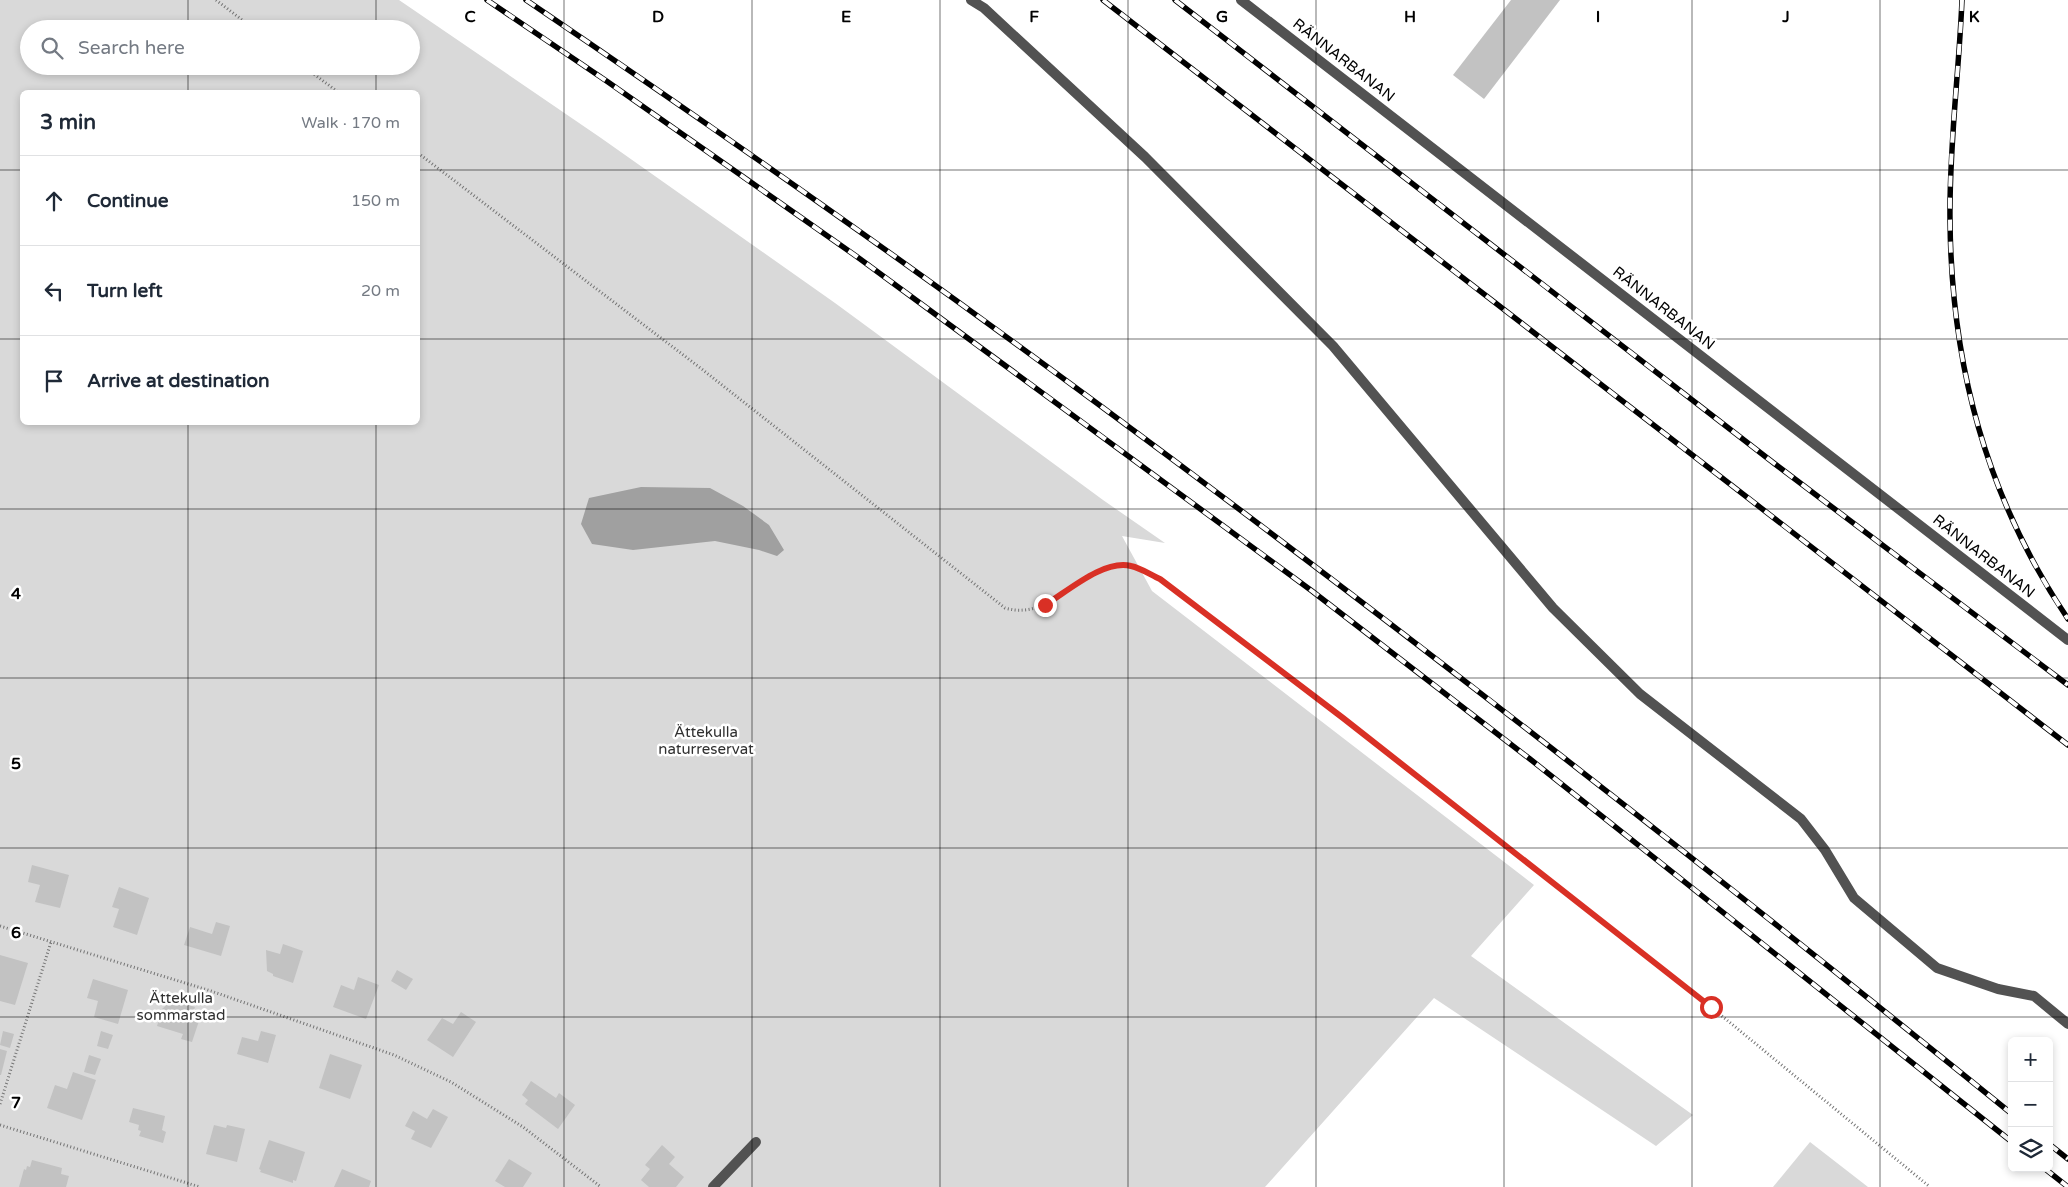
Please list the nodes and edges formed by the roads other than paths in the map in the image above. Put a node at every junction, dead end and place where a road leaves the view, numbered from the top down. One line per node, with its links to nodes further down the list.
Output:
1 (971, 0): 4 (street)
2 (1241, 0): 3 (street, RÄNNARBANAN)
3 (2068, 640)
4 (2068, 1024)
5 (756, 1142): 6 (street)
6 (715, 1186)

